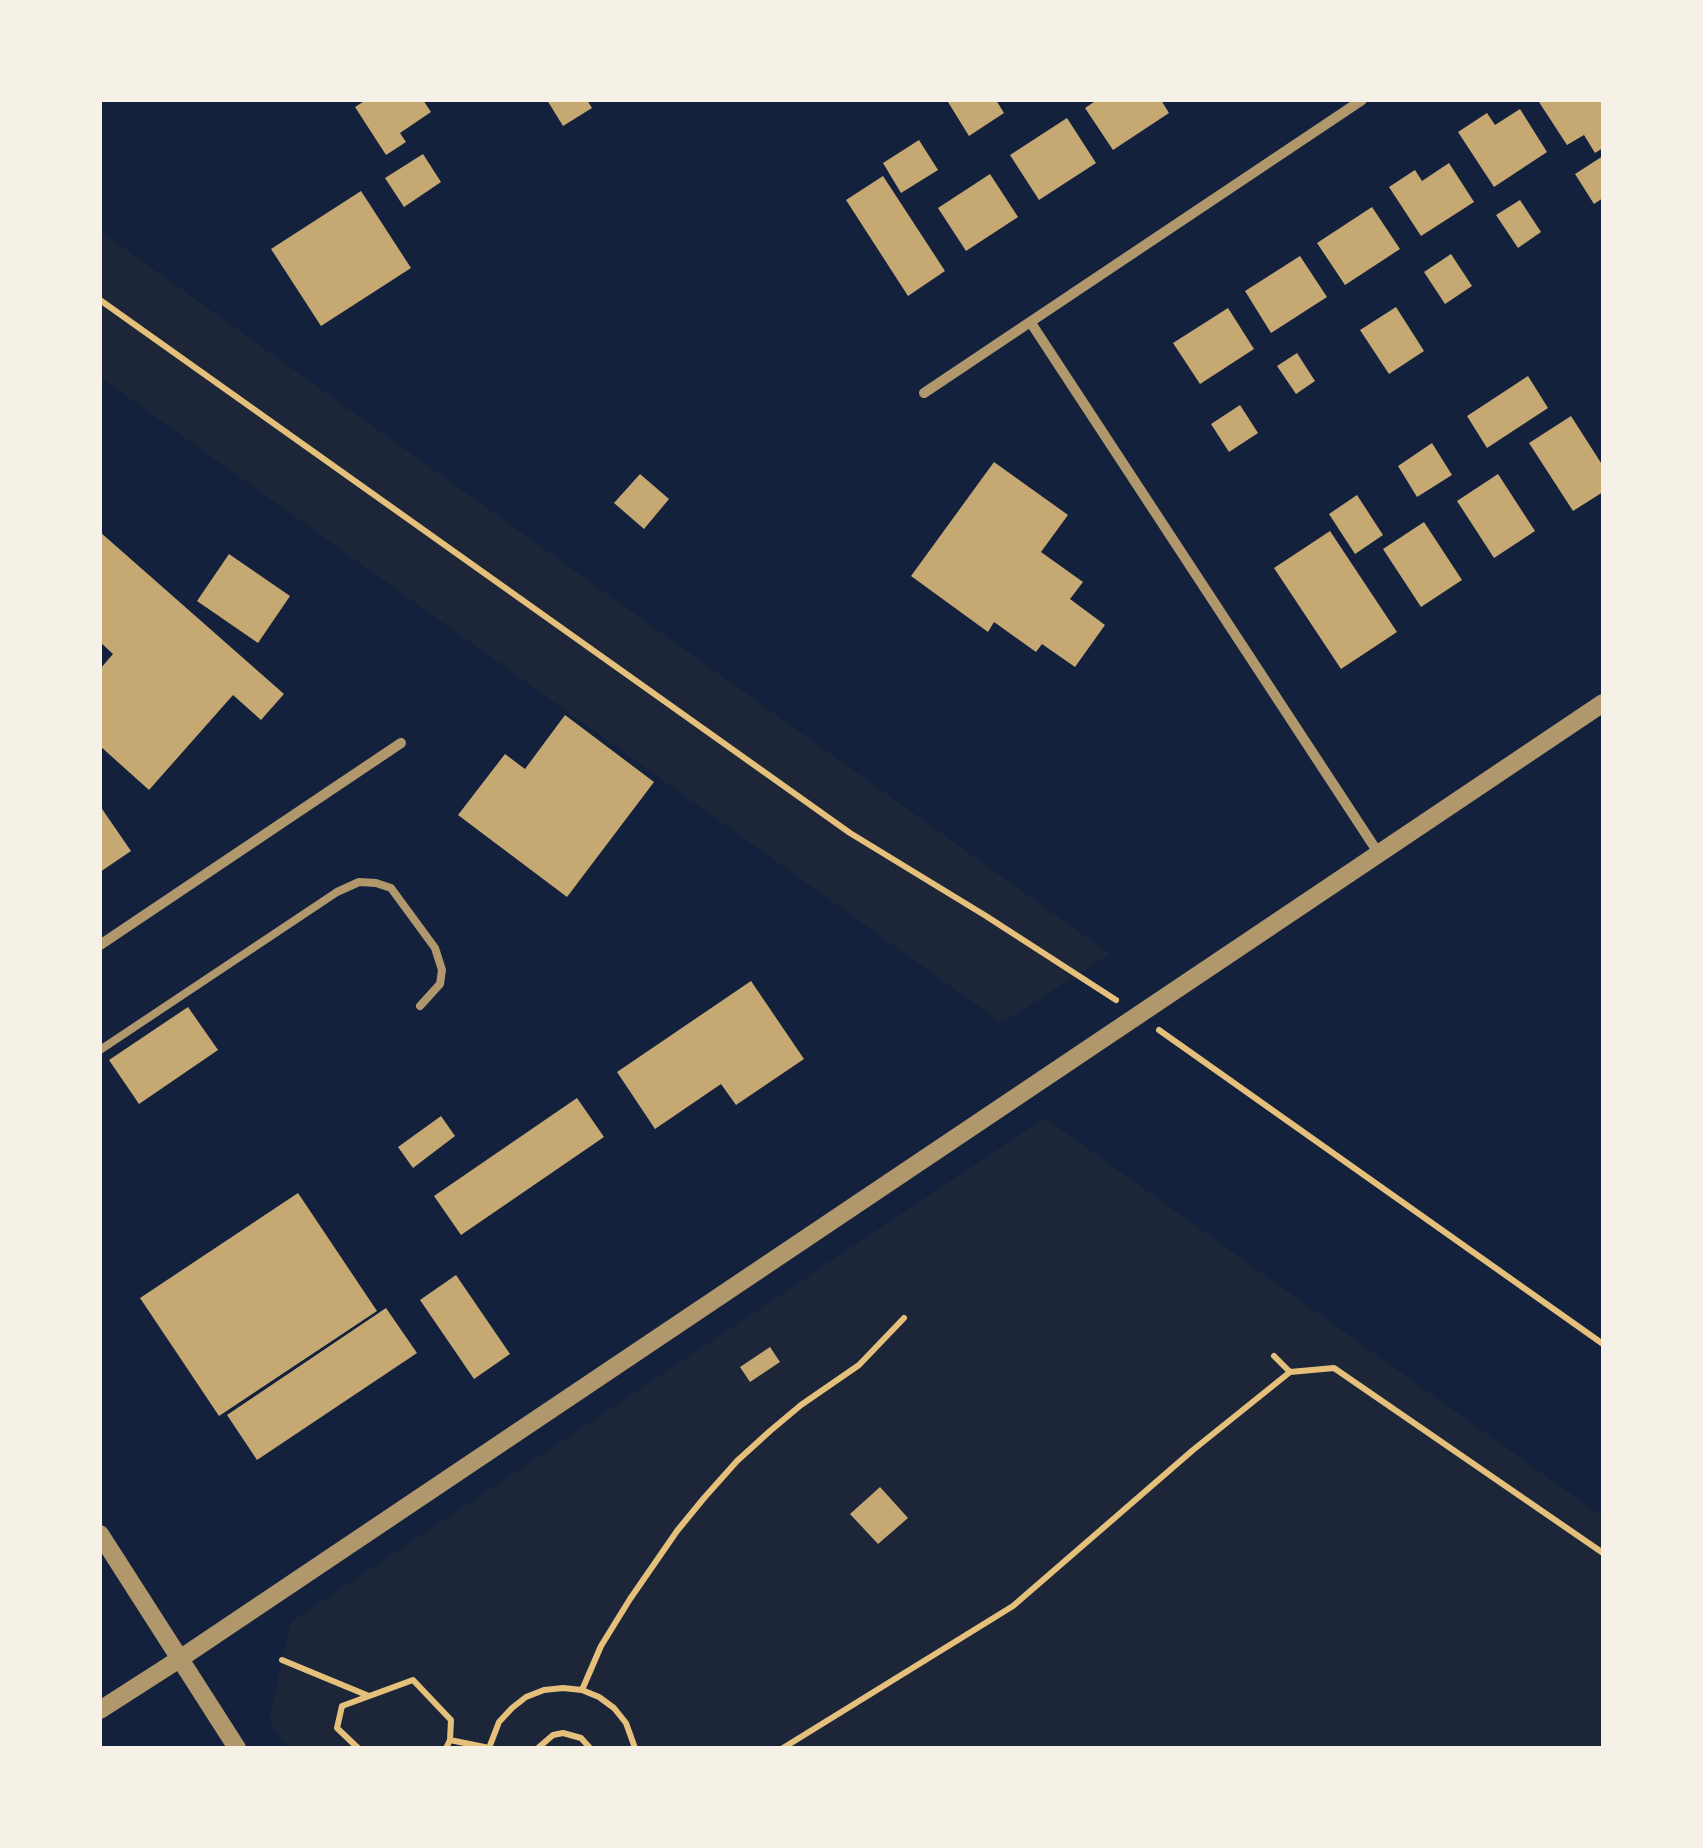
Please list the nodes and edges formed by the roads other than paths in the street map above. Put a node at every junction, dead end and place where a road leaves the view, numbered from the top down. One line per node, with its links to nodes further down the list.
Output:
1 (1362, 100): 2 (street)
2 (1031, 322): 3 (street); 6 (street)
3 (924, 393)
4 (1603, 703): 6 (street)
5 (401, 743): 7 (street)
6 (1379, 854): 11 (street)
7 (100, 945)
8 (420, 1006): 9 (lane)
9 (100, 1050)
10 (100, 1534): 11 (street)
11 (181, 1658): 12 (street); 13 (street)
12 (100, 1710)
13 (237, 1748)

